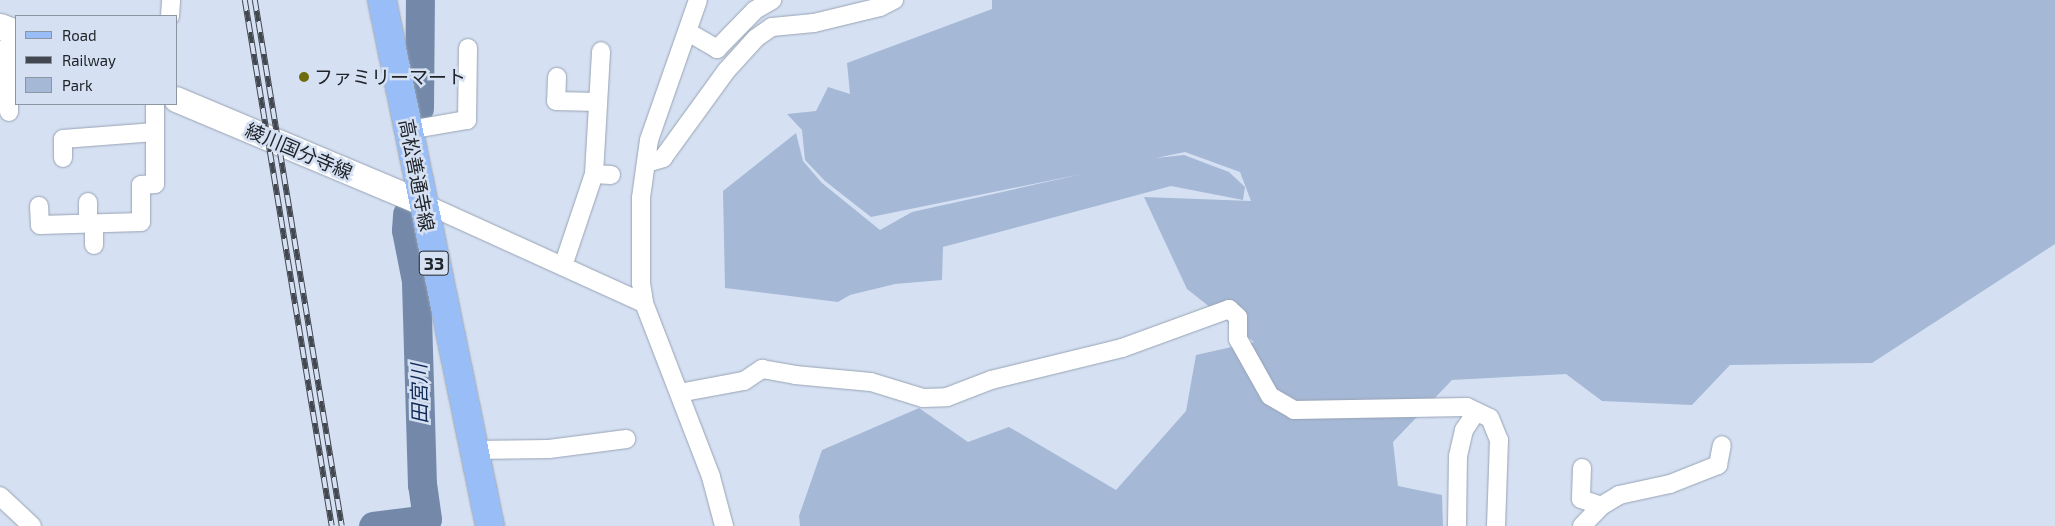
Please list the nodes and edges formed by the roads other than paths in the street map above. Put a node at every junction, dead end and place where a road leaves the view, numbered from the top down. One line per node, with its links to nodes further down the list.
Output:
1 (171, 0): 6 (street)
2 (382, 0): 16 (main road, 高松善通寺線 / 33)
3 (698, 0): 8 (street)
4 (772, 0): 8 (street)
5 (894, 0): 19 (street)
6 (170, 15)
7 (10, 30): 15 (street)
8 (688, 32): 19 (street)
9 (468, 48): 16 (street)
10 (601, 51): 13 (street)
11 (557, 77): 13 (street)
12 (178, 101): 21 (main road, 綾川国分寺線)
13 (597, 102): 25 (street)
14 (155, 105): 17 (street)
15 (9, 112)
16 (409, 130): 21 (main road, 高松善通寺線 / 33)
17 (155, 132): 18 (street); 23 (street)
18 (63, 158)
19 (647, 163): 26 (street)
20 (88, 202): 23 (street)
21 (421, 202): 25 (street); 31 (main road, 高松善通寺線 / 33)
22 (39, 206): 23 (street)
23 (91, 223): 24 (street)
24 (94, 246)
25 (563, 266): 26 (street)
26 (644, 303): 27 (street)
27 (679, 393): 28 (street); 37 (street)
28 (1476, 412): 38 (street); 39 (street)
29 (626, 439): 31 (street)
30 (1722, 445): 34 (street)
31 (474, 450): 36 (main road, 高松善通寺線 / 33)
32 (1582, 468): 34 (street)
33 (0, 496): 35 (street)
34 (1601, 506): 40 (street)
35 (32, 526)
36 (490, 526)
37 (724, 526)
38 (1457, 526)
39 (1496, 526)
40 (1582, 526)

